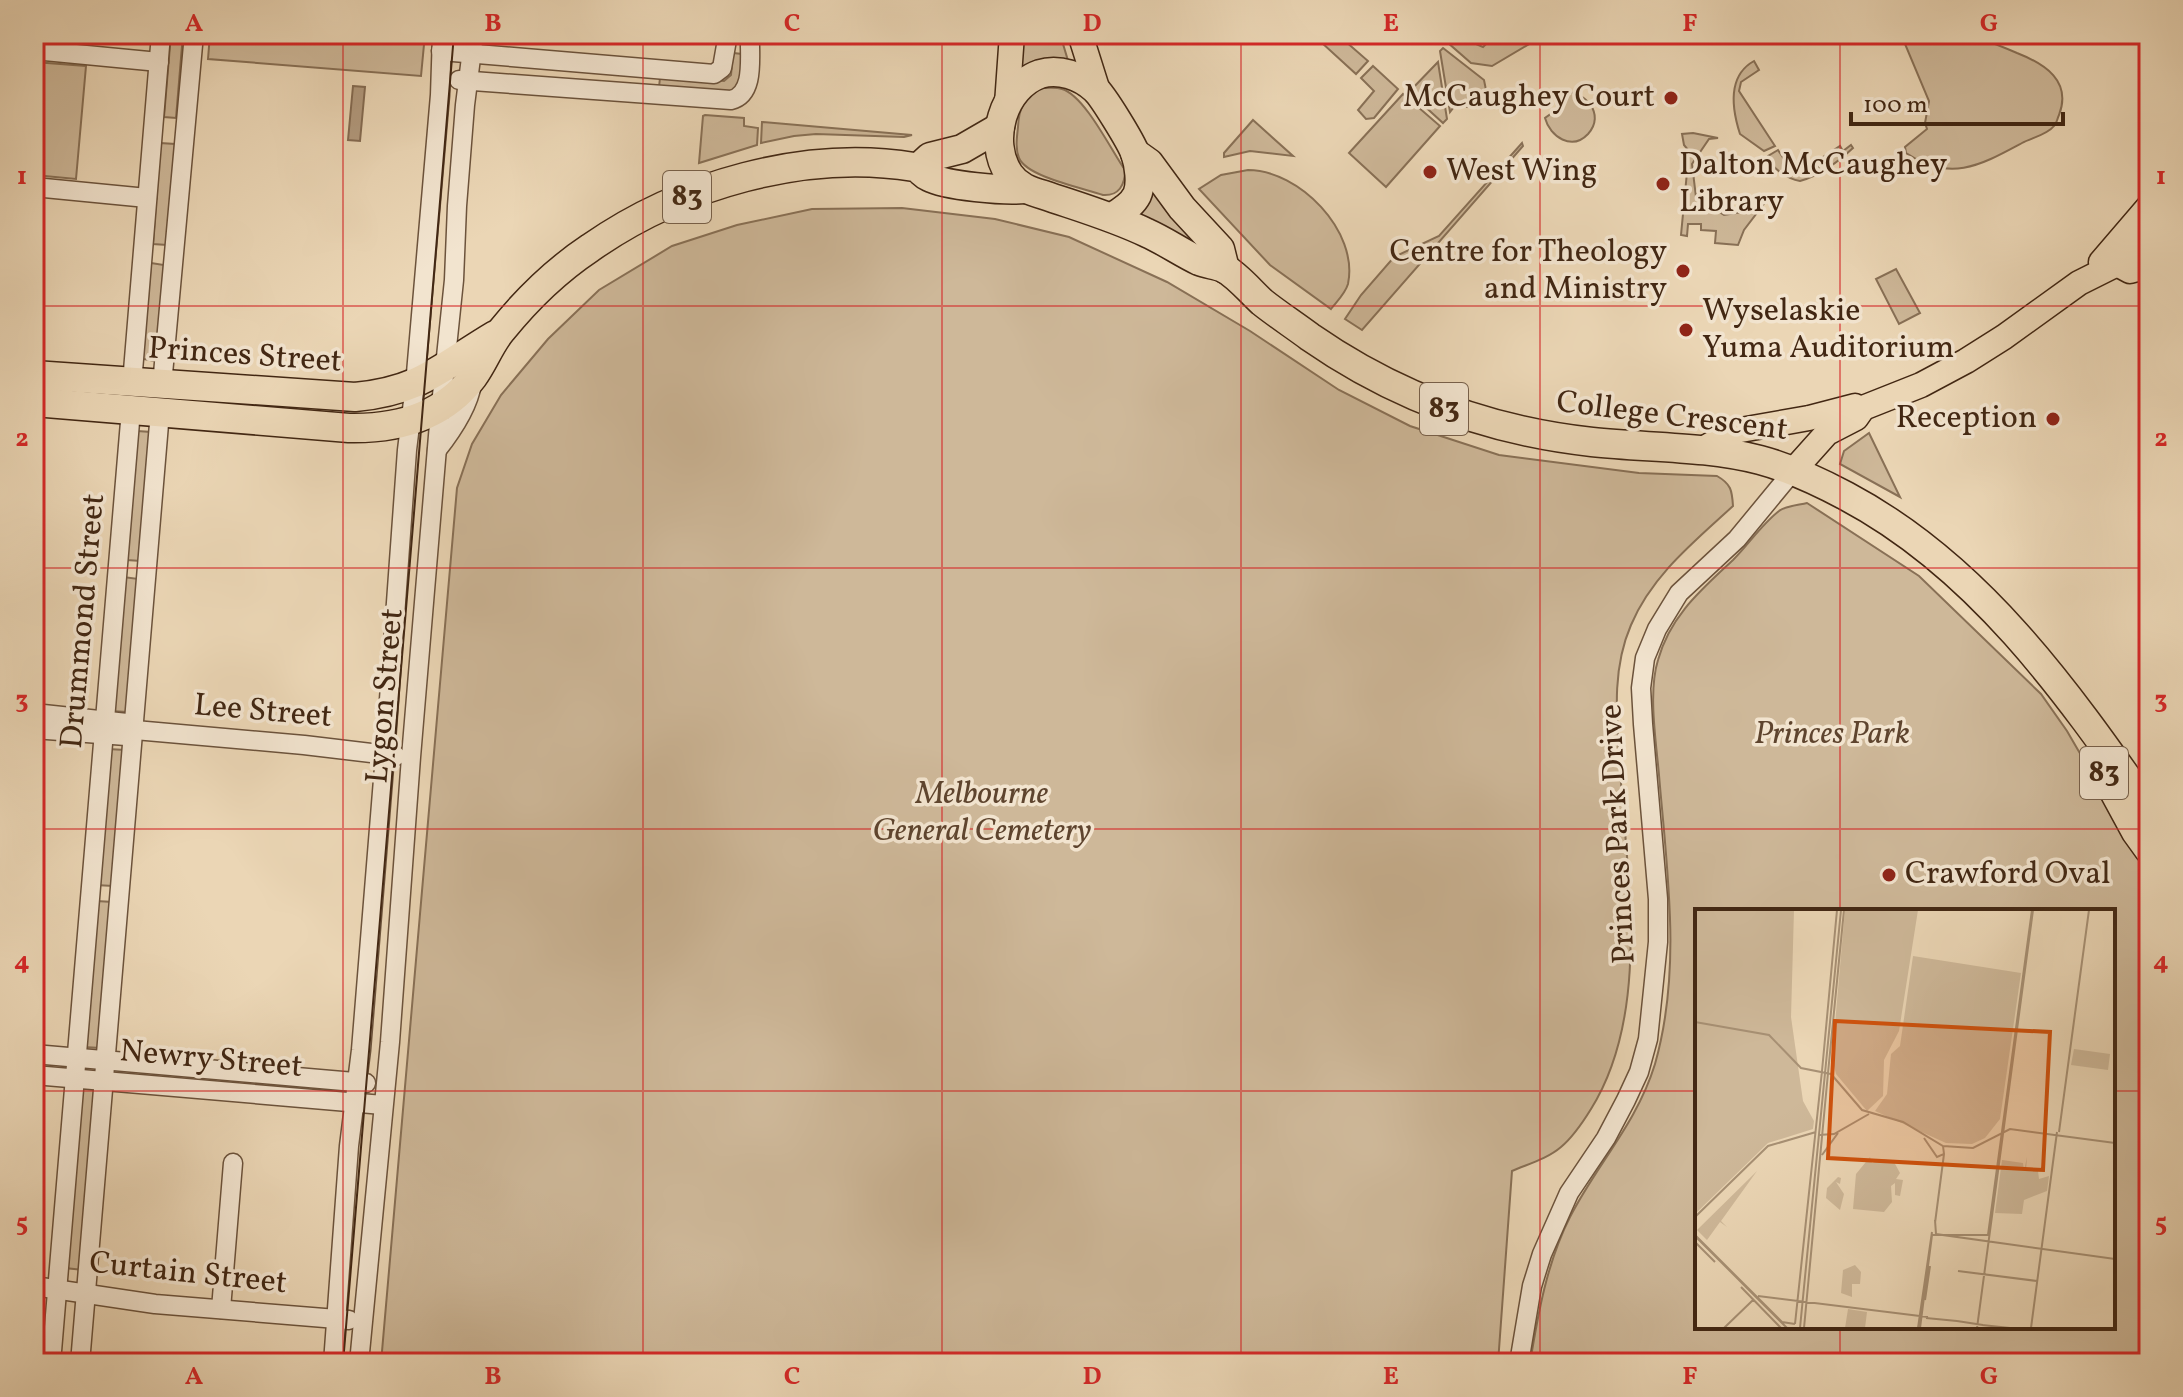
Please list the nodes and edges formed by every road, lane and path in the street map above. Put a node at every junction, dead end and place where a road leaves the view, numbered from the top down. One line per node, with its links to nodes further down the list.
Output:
1 (161, 34): 12 (street, Drummond Street)
2 (194, 34): 39 (street, Drummond Street)
3 (474, 34): 10 (street, Lygon Street)
4 (728, 34): 14 (street)
5 (750, 34): 20 (street)
6 (1012, 34): 21 (main road)
7 (1080, 34): 19 (main road)
8 (441, 43): 10 (street); 15 (street, Lygon Street)
9 (34, 50): 12 (street)
10 (471, 55): 11 (street); 16 (street, Lygon Street)
11 (528, 60): 13 (street); 17 (street)
12 (159, 62): 26 (street, Drummond Street)
13 (571, 64): 14 (street); 18 (street)
14 (653, 70): 20 (street)
15 (441, 78): 16 (street); 37 (street, Lygon Street)
16 (468, 81): 17 (street); 34 (street, Lygon Street)
17 (526, 86): 18 (street)
18 (569, 88): 20 (street)
19 (1098, 91): 21 (highway, 83); 22 (highway, 83)
20 (651, 94)
21 (1004, 115): 23 (highway, 83); 25 (highway)
22 (1135, 153): 28 (highway, 83); 31 (highway, College Crescent / 83)
23 (918, 168): 25 (highway, 83); 33 (highway, 83)
24 (34, 187): 26 (street)
25 (1024, 189): 28 (highway, 83)
26 (147, 198): 38 (street, Drummond Street)
27 (2149, 206): 32 (main road, College Crescent)
28 (1112, 217): 31 (highway, College Crescent / 83)
29 (2149, 245): 32 (main road, College Crescent)
30 (2149, 266): 32 (main road)
31 (1225, 269): 45 (highway, College Crescent / 83)
32 (2106, 269): 42 (main road, College Crescent)
33 (499, 333): 34 (highway, 83); 36 (highway, 83)
34 (446, 367): 37 (highway, Princes Street / 83); 41 (street, Lygon Street)
35 (34, 375): 38 (highway, Princes Street / 83)
36 (473, 377): 41 (highway, 83); 44 (street)
37 (415, 385): 39 (highway, Princes Street / 83); 43 (street, Lygon Street)
38 (131, 397): 39 (highway, Princes Street / 83); 40 (highway, Princes Street / 83); 49 (street, Drummond Street)
39 (161, 399): 43 (highway, Princes Street / 83); 50 (street, Drummond Street)
40 (34, 402)
41 (441, 406): 43 (highway, 83); 44 (street, Lygon Street)
42 (1863, 408): 45 (main road); 46 (main road, College Crescent)
43 (411, 421): 51 (street, Lygon Street)
44 (437, 450): 52 (street, Lygon Street)
45 (1701, 450): 46 (highway, College Crescent / 83)
46 (1793, 471): 47 (highway, 83); 77 (street, Princes Park Drive)
47 (2064, 694): 53 (highway, 83); 54 (highway, 83)
48 (34, 725): 49 (street, Lee Street)
49 (105, 728): 50 (street, Lee Street); 57 (street, Drummond Street)
50 (135, 730): 51 (street, Lee Street); 58 (street, Drummond Street)
51 (385, 755): 52 (street, Lee Street); 62 (street, Lygon Street)
52 (411, 757): 63 (street, Lygon Street)
53 (2149, 809)
54 (2149, 850): 55 (highway)
55 (2149, 865)
56 (34, 1054): 57 (street, Newry Street)
57 (77, 1057): 58 (street, Newry Street); 60 (street, Drummond Street)
58 (106, 1060): 61 (street, Drummond Street); 62 (street, Newry Street)
59 (34, 1075): 60 (street, Newry Street)
60 (75, 1078): 61 (street, Newry Street); 68 (street, Drummond Street)
61 (105, 1081): 64 (street, Newry Street); 69 (street, Drummond Street)
62 (357, 1082): 63 (street, Newry Street); 64 (street, Lygon Street)
63 (385, 1084): 65 (street, Lygon Street)
64 (354, 1103): 65 (street, Newry Street); 71 (street, Lygon Street)
65 (383, 1105): 72 (street, Lygon Street)
66 (233, 1163): 70 (street)
67 (34, 1286): 68 (street, Curtain Street)
68 (58, 1289): 69 (street, Curtain Street); 73 (street, Drummond Street)
69 (86, 1295): 70 (street, Curtain Street); 74 (street, Drummond Street)
70 (221, 1309): 71 (street, Curtain Street)
71 (337, 1319): 72 (street, Curtain Street); 75 (street, Lygon Street)
72 (363, 1321): 76 (street, Lygon Street)
73 (51, 1363)
74 (80, 1363)
75 (333, 1363)
76 (359, 1363)
77 (1519, 1363)

